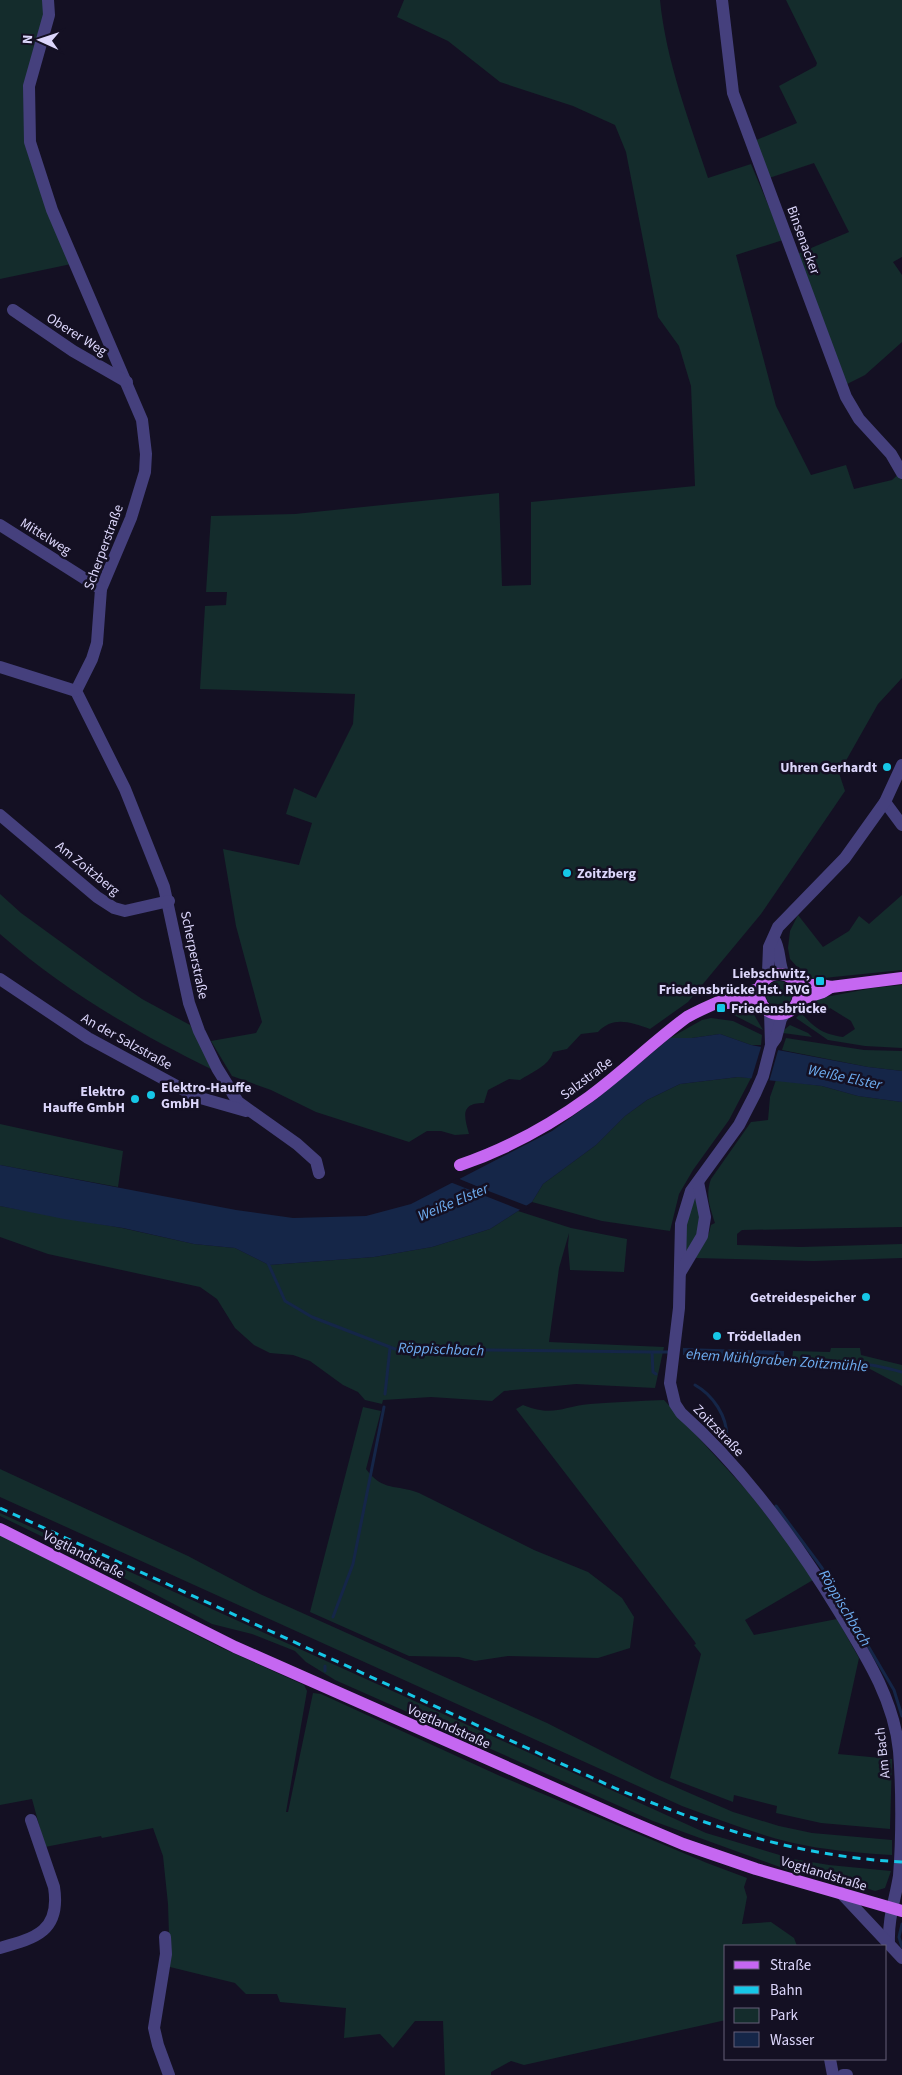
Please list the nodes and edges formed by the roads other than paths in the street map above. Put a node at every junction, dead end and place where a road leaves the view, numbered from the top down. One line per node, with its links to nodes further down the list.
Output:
1 (48, 0): 4 (street, Scherperstraße)
2 (722, 0): 5 (street, Binsenacker)
3 (13, 310): 4 (street, Oberer Weg)
4 (127, 382): 7 (street, Scherperstraße)
5 (902, 473)
6 (0, 525): 7 (street, Mittelweg)
7 (101, 589): 9 (street, Scherperstraße)
8 (0, 666): 9 (street)
9 (76, 691): 14 (street, Scherperstraße)
10 (902, 765): 11 (street)
11 (884, 802): 13 (street); 15 (street)
12 (0, 815): 14 (street, Am Zoitzberg)
13 (902, 825)
14 (169, 901): 28 (street, Scherperstraße)
15 (774, 940): 16 (street); 19 (street)
16 (784, 975): 19 (main road); 20 (main road)
17 (902, 978): 21 (main road)
18 (0, 979): 28 (street, An der Salzstraße)
19 (763, 984): 23 (main road, Salzstraße); 24 (main road)
20 (797, 986): 21 (main road); 22 (main road)
21 (831, 987): 22 (main road)
22 (798, 1000): 26 (main road)
23 (722, 1002): 24 (main road, Salzstraße); 29 (main road, Salzstraße)
24 (761, 1002): 25 (main road)
25 (770, 1012): 26 (main road); 27 (street, Zoitzstraße)
26 (785, 1013): 27 (street, Zoitzstraße)
27 (774, 1029): 31 (street, Zoitzstraße)
28 (248, 1112): 30 (street, Scherperstraße)
29 (460, 1165)
30 (319, 1173)
31 (698, 1182): 32 (street, Zoitzstraße); 32 (street, Zoitzstraße)
32 (680, 1273): 34 (street, Zoitzstraße)
33 (0, 1529): 37 (main road, Vogtlandstraße)
34 (804, 1557): 36 (street, Am Bach)
35 (30, 1820): 41 (street)
36 (902, 1832): 38 (street, Am Bach)
37 (841, 1893): 38 (main road, Vogtlandstraße); 40 (street)
38 (896, 1910): 40 (street, Am Bach)
39 (165, 1937): 44 (street)
40 (889, 1942): 42 (street)
41 (0, 1948)
42 (902, 1958)
43 (830, 2060): 45 (street)
44 (169, 2075)
45 (833, 2075)
46 (843, 2075): 47 (street)
47 (847, 2075)

